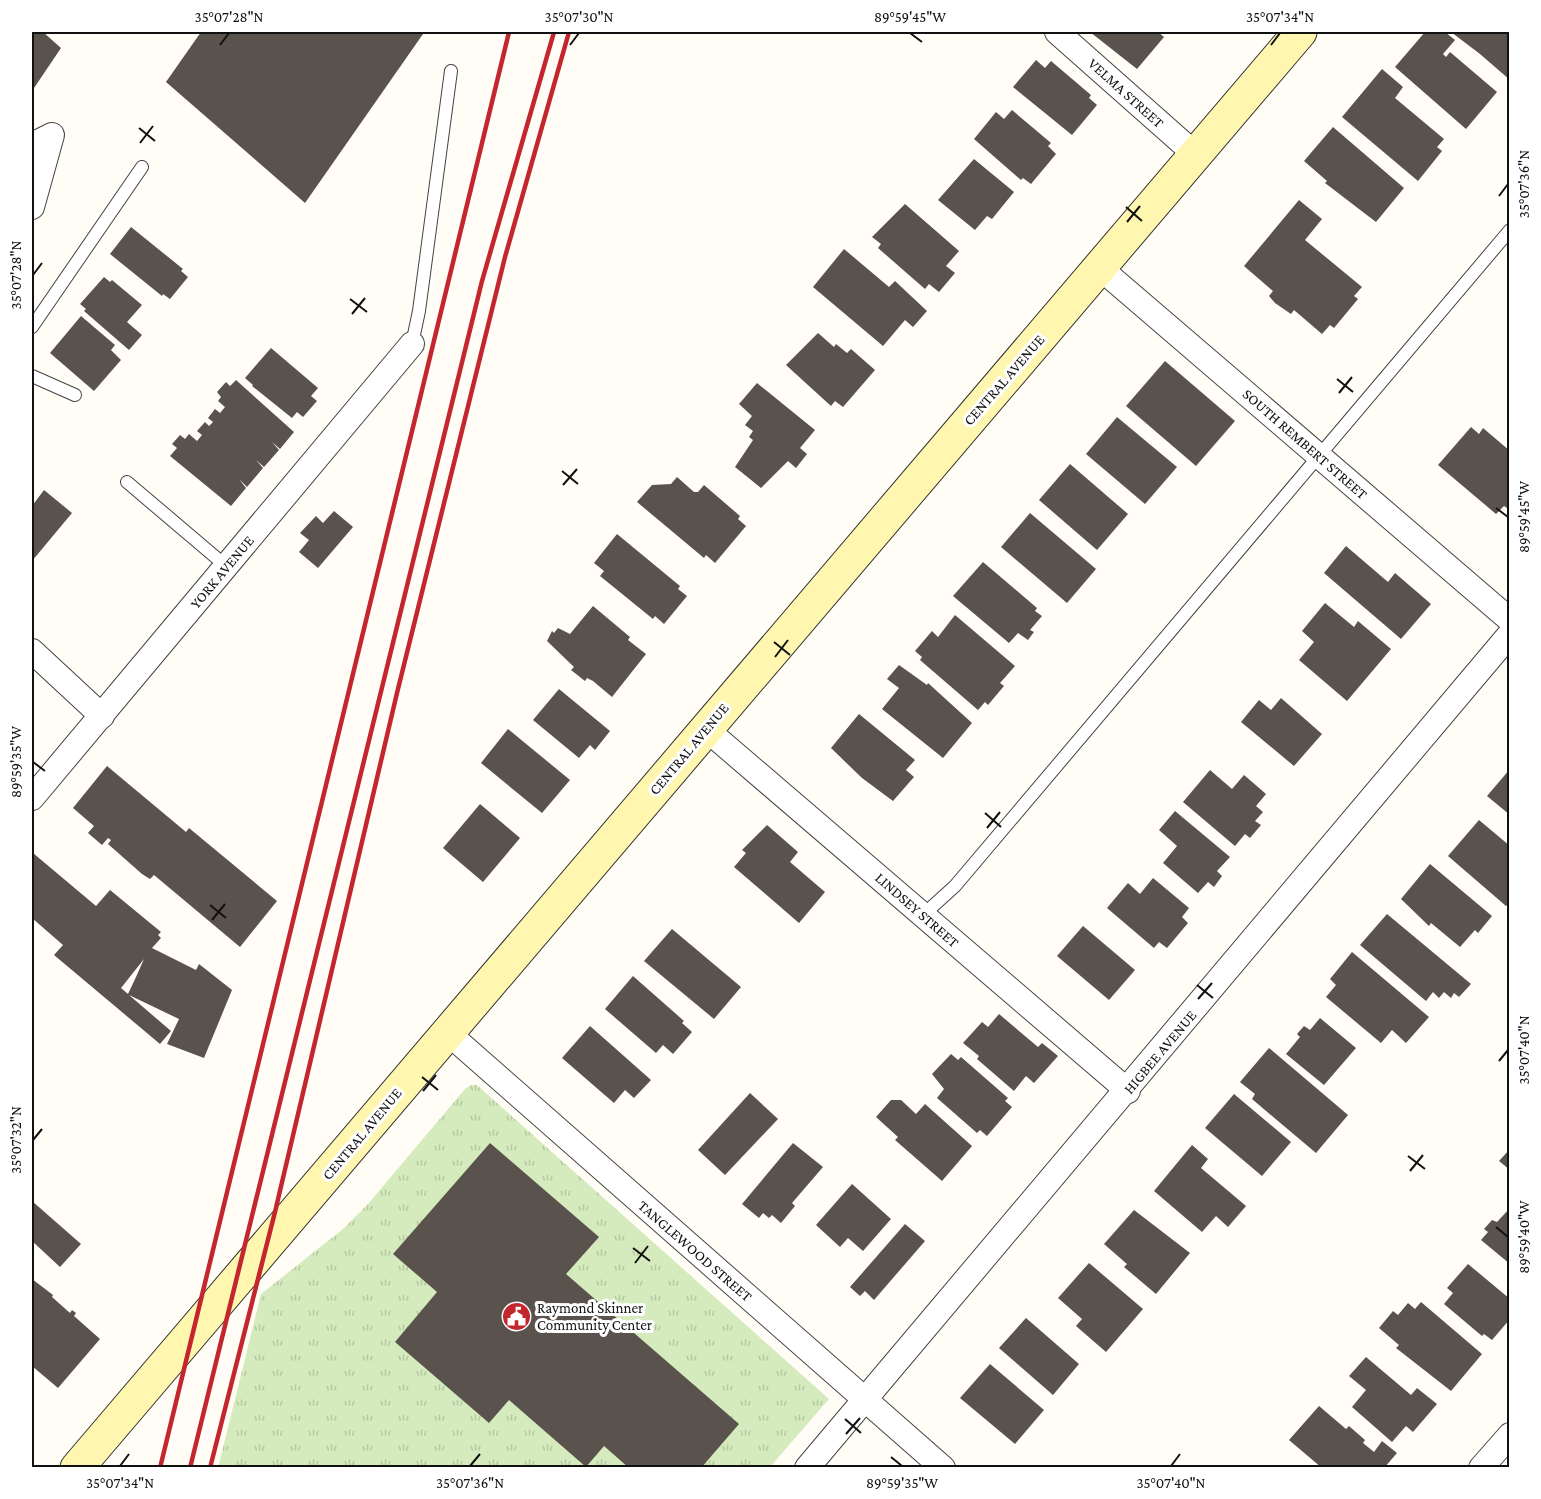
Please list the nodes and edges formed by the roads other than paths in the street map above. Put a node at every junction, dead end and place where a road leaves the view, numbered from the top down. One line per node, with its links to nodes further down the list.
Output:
1 (1057, 32): 5 (street, VELMA STREET)
2 (1300, 32): 5 (main road, CENTRAL AVENUE)
3 (451, 71): 11 (lane)
4 (32, 145): 7 (street)
5 (1196, 155): 9 (main road, CENTRAL AVENUE)
6 (142, 167): 10 (lane)
7 (32, 207)
8 (1509, 230): 14 (lane)
9 (1100, 268): 14 (street, SOUTH REMBERT STREET); 21 (main road, CENTRAL AVENUE)
10 (32, 327)
11 (412, 344): 16 (street, YORK AVENUE)
12 (32, 376): 13 (lane)
13 (75, 395)
14 (1318, 455): 17 (street, SOUTH REMBERT STREET); 23 (lane)
15 (127, 482): 16 (lane)
16 (226, 566): 20 (street, YORK AVENUE)
17 (1509, 620)
18 (1509, 634): 25 (street, HIGBEE AVENUE)
19 (32, 651): 20 (street)
20 (102, 716): 22 (street, YORK AVENUE)
21 (706, 729): 23 (street, LINDSEY STREET); 24 (main road, CENTRAL AVENUE)
22 (32, 798)
23 (923, 915): 25 (street, LINDSEY STREET)
24 (448, 1034): 26 (street, TANGLEWOOD STREET); 28 (main road, CENTRAL AVENUE)
25 (1128, 1090): 26 (street, HIGBEE AVENUE)
26 (864, 1401): 29 (street, HIGBEE AVENUE); 30 (street, TANGLEWOOD STREET)
27 (1509, 1435): 31 (street)
28 (78, 1467)
29 (807, 1467)
30 (943, 1467)
31 (1481, 1467)

